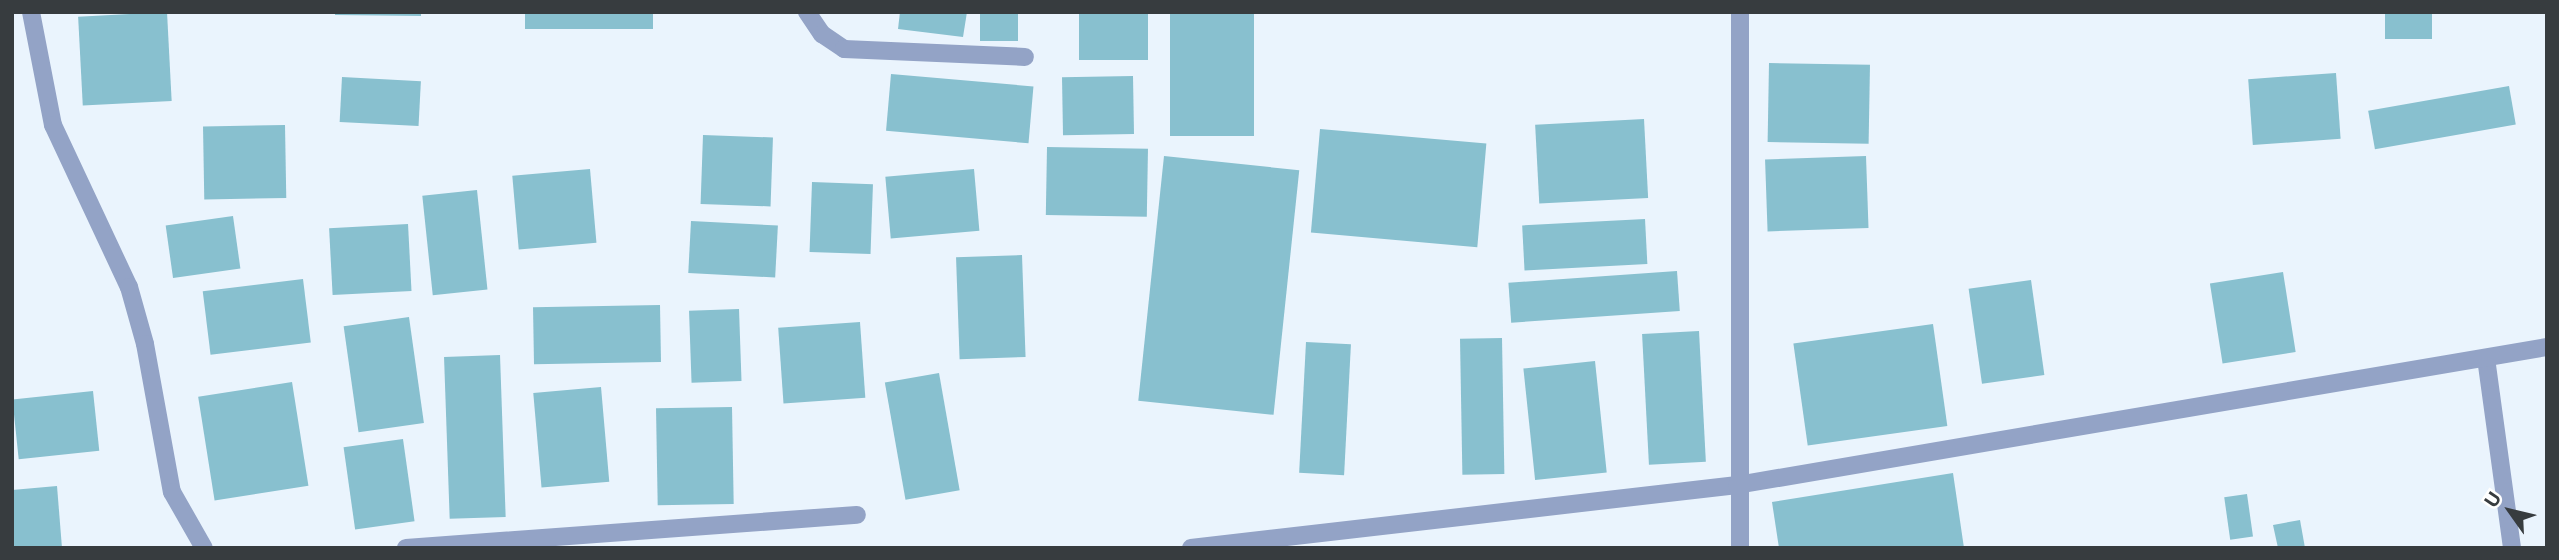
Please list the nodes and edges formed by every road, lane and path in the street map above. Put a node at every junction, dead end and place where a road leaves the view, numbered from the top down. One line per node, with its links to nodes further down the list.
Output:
1 (31, 12): 9 (street)
2 (807, 12): 4 (street)
3 (1740, 12): 7 (street)
4 (1026, 57)
5 (2547, 346): 6 (street)
6 (2486, 358): 7 (street); 13 (street)
7 (1737, 485): 11 (street); 12 (street)
8 (857, 514): 10 (street)
9 (204, 548)
10 (406, 548)
11 (1191, 548)
12 (1740, 548)
13 (2512, 548)

